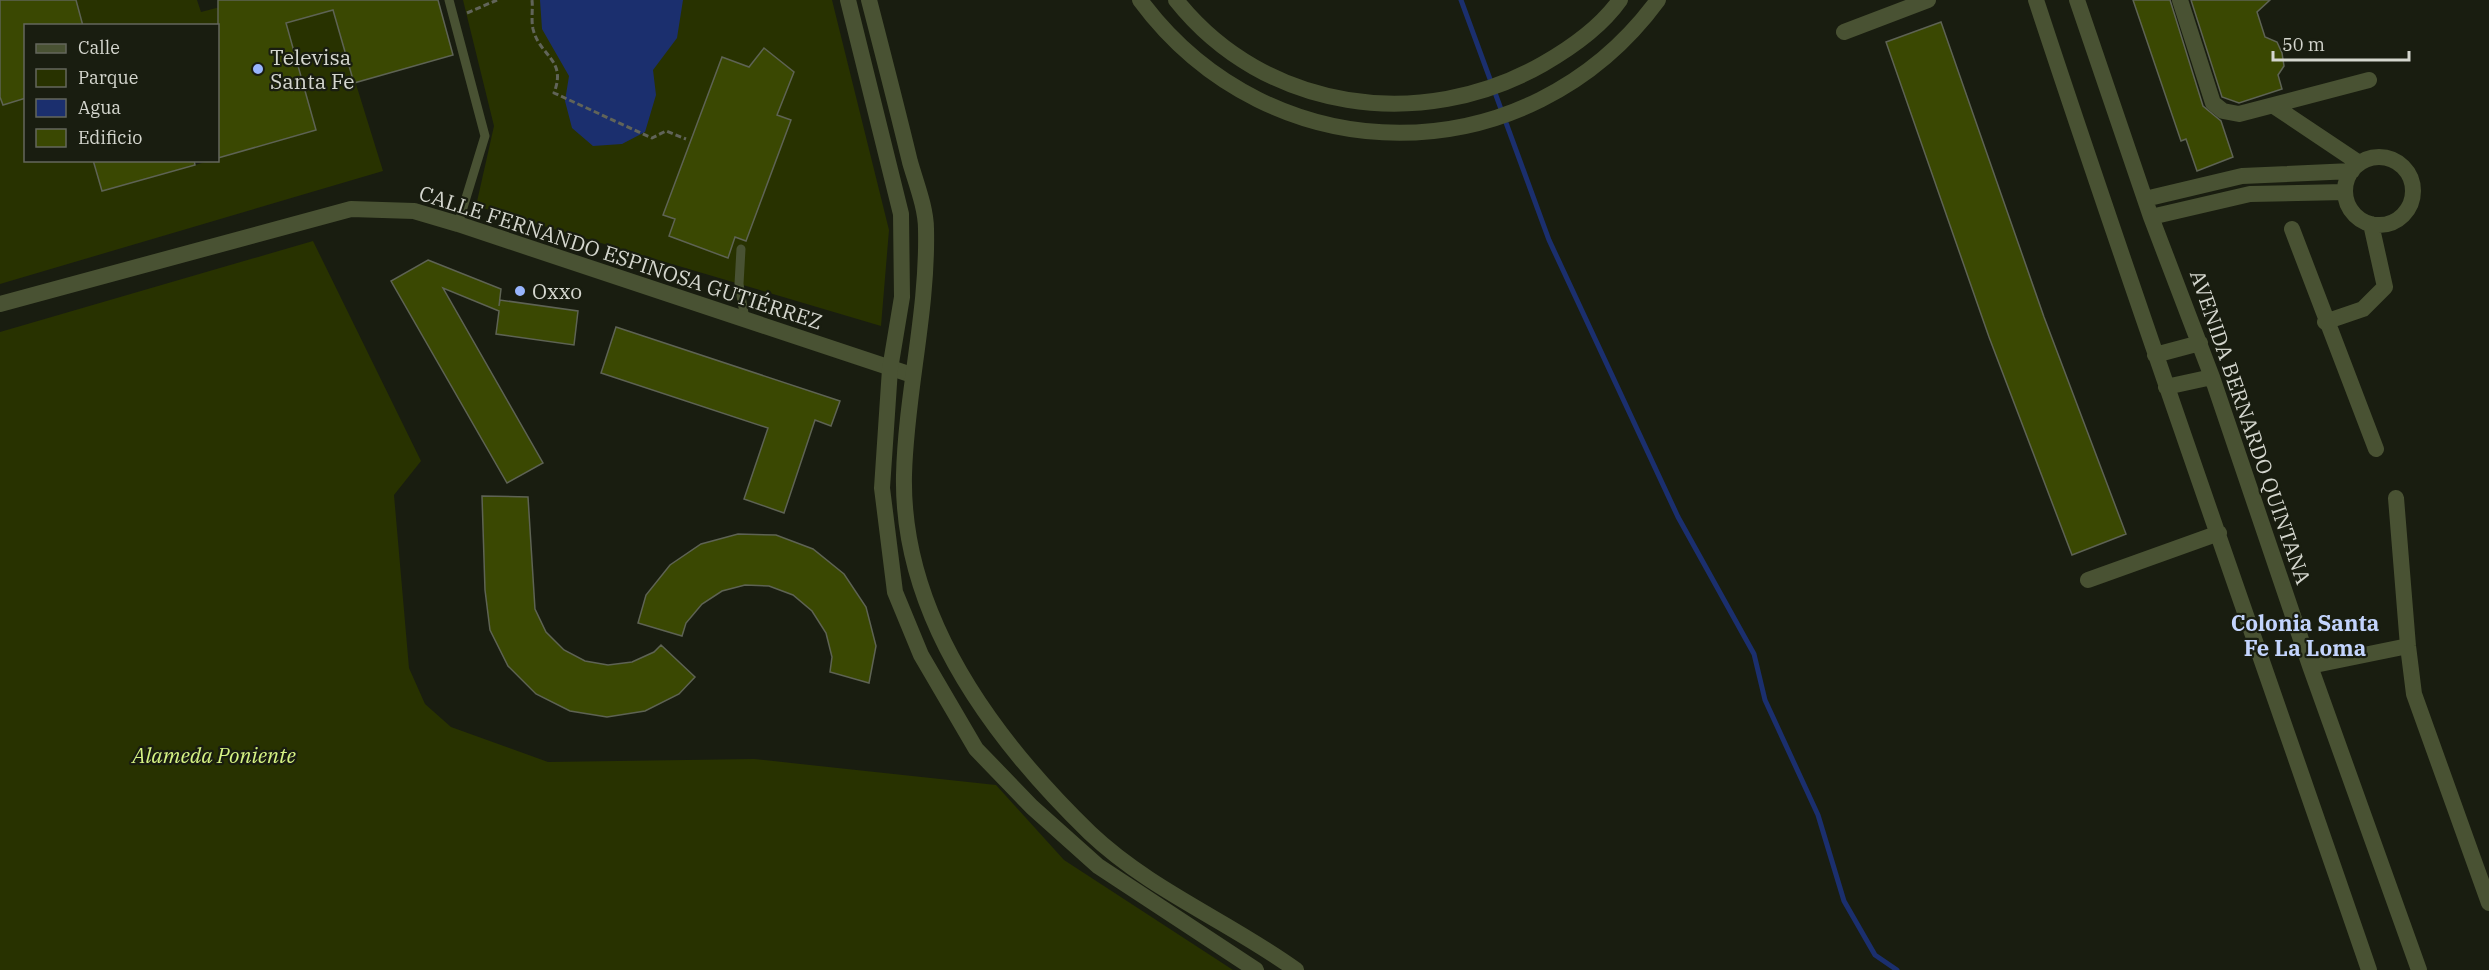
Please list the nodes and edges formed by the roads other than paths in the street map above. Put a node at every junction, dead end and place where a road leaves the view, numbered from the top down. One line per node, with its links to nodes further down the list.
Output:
1 (449, 0): 19 (lane)
2 (848, 0): 28 (street)
3 (869, 0): 29 (street)
4 (1140, 0): 7 (street)
5 (1176, 0): 6 (street)
6 (1620, 0)
7 (1658, 0)
8 (1928, 0): 12 (street)
9 (2036, 0): 27 (street)
10 (2077, 0): 17 (street, AVENIDA BERNARDO QUINTANA)
11 (2180, 0): 14 (street)
12 (1844, 32)
13 (2369, 80): 14 (street)
14 (2274, 106): 15 (street)
15 (2356, 167): 16 (street); 17 (street); 20 (street)
16 (2345, 192): 18 (street); 20 (street)
17 (2145, 199): 18 (street, AVENIDA BERNARDO QUINTANA)
18 (2151, 217): 26 (street, AVENIDA BERNARDO QUINTANA)
19 (458, 224): 23 (street, CALLE FERNANDO ESPINOSA GUTIÉRREZ); 24 (street, CALLE FERNANDO ESPINOSA GUTIÉRREZ)
20 (2372, 224): 25 (street)
21 (2292, 229): 25 (street)
22 (741, 249): 24 (lane)
23 (0, 304)
24 (745, 319): 28 (street, CALLE FERNANDO ESPINOSA GUTIÉRREZ)
25 (2325, 322): 32 (street)
26 (2200, 343): 27 (street); 30 (street, AVENIDA BERNARDO QUINTANA)
27 (2155, 354): 31 (street)
28 (890, 369): 29 (street, CALLE FERNANDO ESPINOSA GUTIÉRREZ); 39 (street)
29 (912, 375): 40 (street)
30 (2212, 377): 31 (street); 37 (street, AVENIDA BERNARDO QUINTANA)
31 (2166, 387): 34 (street)
32 (2376, 449)
33 (2396, 498): 36 (street)
34 (2219, 533): 35 (street); 41 (street)
35 (2088, 580)
36 (2408, 646): 37 (street); 38 (street)
37 (2310, 666): 42 (street, AVENIDA BERNARDO QUINTANA)
38 (2489, 903)
39 (1256, 970)
40 (1296, 970)
41 (2369, 970)
42 (2419, 970)

